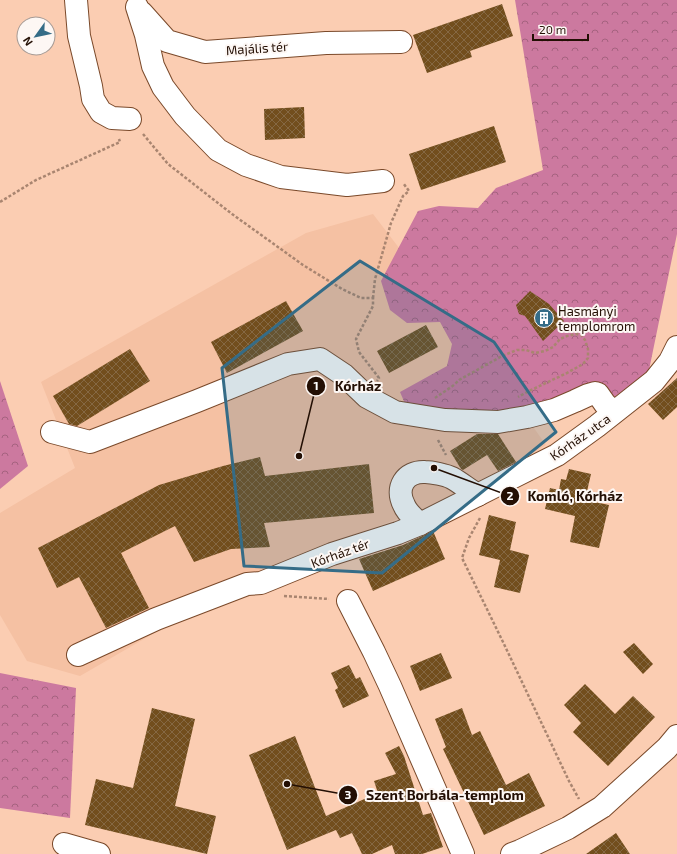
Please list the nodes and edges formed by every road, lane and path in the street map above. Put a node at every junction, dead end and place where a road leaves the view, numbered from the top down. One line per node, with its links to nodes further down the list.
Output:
1 (76, 0): 4 (street)
2 (135, 4): 3 (street, Majális tér); 6 (street)
3 (401, 42)
4 (130, 119): 9 (path)
5 (120, 142): 8 (path)
6 (383, 181)
7 (403, 196): 9 (path)
8 (0, 202)
9 (373, 298): 11 (path)
10 (677, 348): 13 (street, Kórház utca)
11 (367, 397): 14 (street); 15 (street)
12 (517, 398): 14 (path)
13 (614, 412): 14 (street); 17 (street, Kórház utca)
14 (425, 416): 16 (path)
15 (52, 432)
16 (451, 478): 17 (street); 18 (street)
17 (478, 495): 18 (street, Kórház utca)
18 (420, 524): 20 (street, Kórház tér)
19 (469, 538): 24 (path)
20 (261, 583): 21 (path); 22 (street, Kórház tér)
21 (348, 601): 27 (street)
22 (78, 656)
23 (677, 736): 28 (street)
24 (569, 782)
25 (64, 844): 26 (street)
26 (99, 854)
27 (463, 854)
28 (512, 854)

